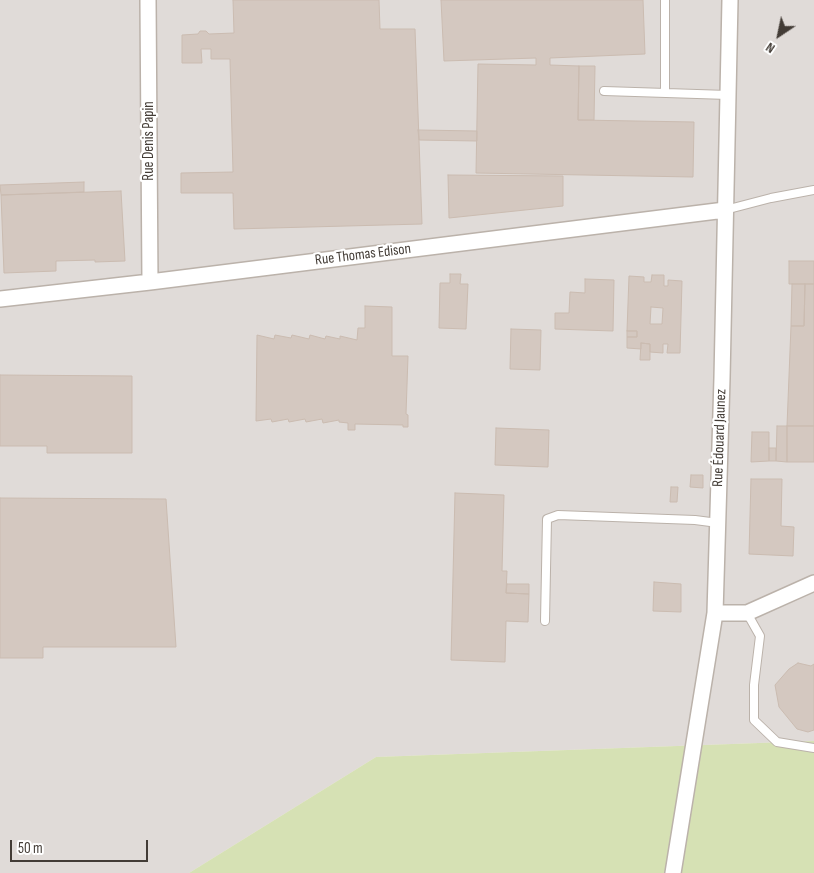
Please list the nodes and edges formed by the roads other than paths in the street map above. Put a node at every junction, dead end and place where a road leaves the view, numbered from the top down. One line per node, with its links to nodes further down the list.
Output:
1 (148, 0): 9 (street, Rue Denis Papin)
2 (664, 0): 5 (lane)
3 (730, 0): 6 (street, Rue Édouard Jaunez)
4 (604, 91): 5 (lane)
5 (665, 93): 6 (lane)
6 (728, 95): 8 (street, Rue Édouard Jaunez)
7 (814, 190): 8 (lane)
8 (726, 210): 9 (street, Rue Thomas Edison); 11 (street, Rue Édouard Jaunez)
9 (150, 282): 10 (street, Rue Thomas Edison)
10 (0, 300)
11 (718, 523): 13 (street, Rue Édouard Jaunez); 15 (lane)
12 (814, 583): 14 (street)
13 (715, 612): 14 (street); 17 (street, Rue Édouard Jaunez)
14 (747, 613): 16 (lane)
15 (545, 621)
16 (814, 748)
17 (673, 873)

